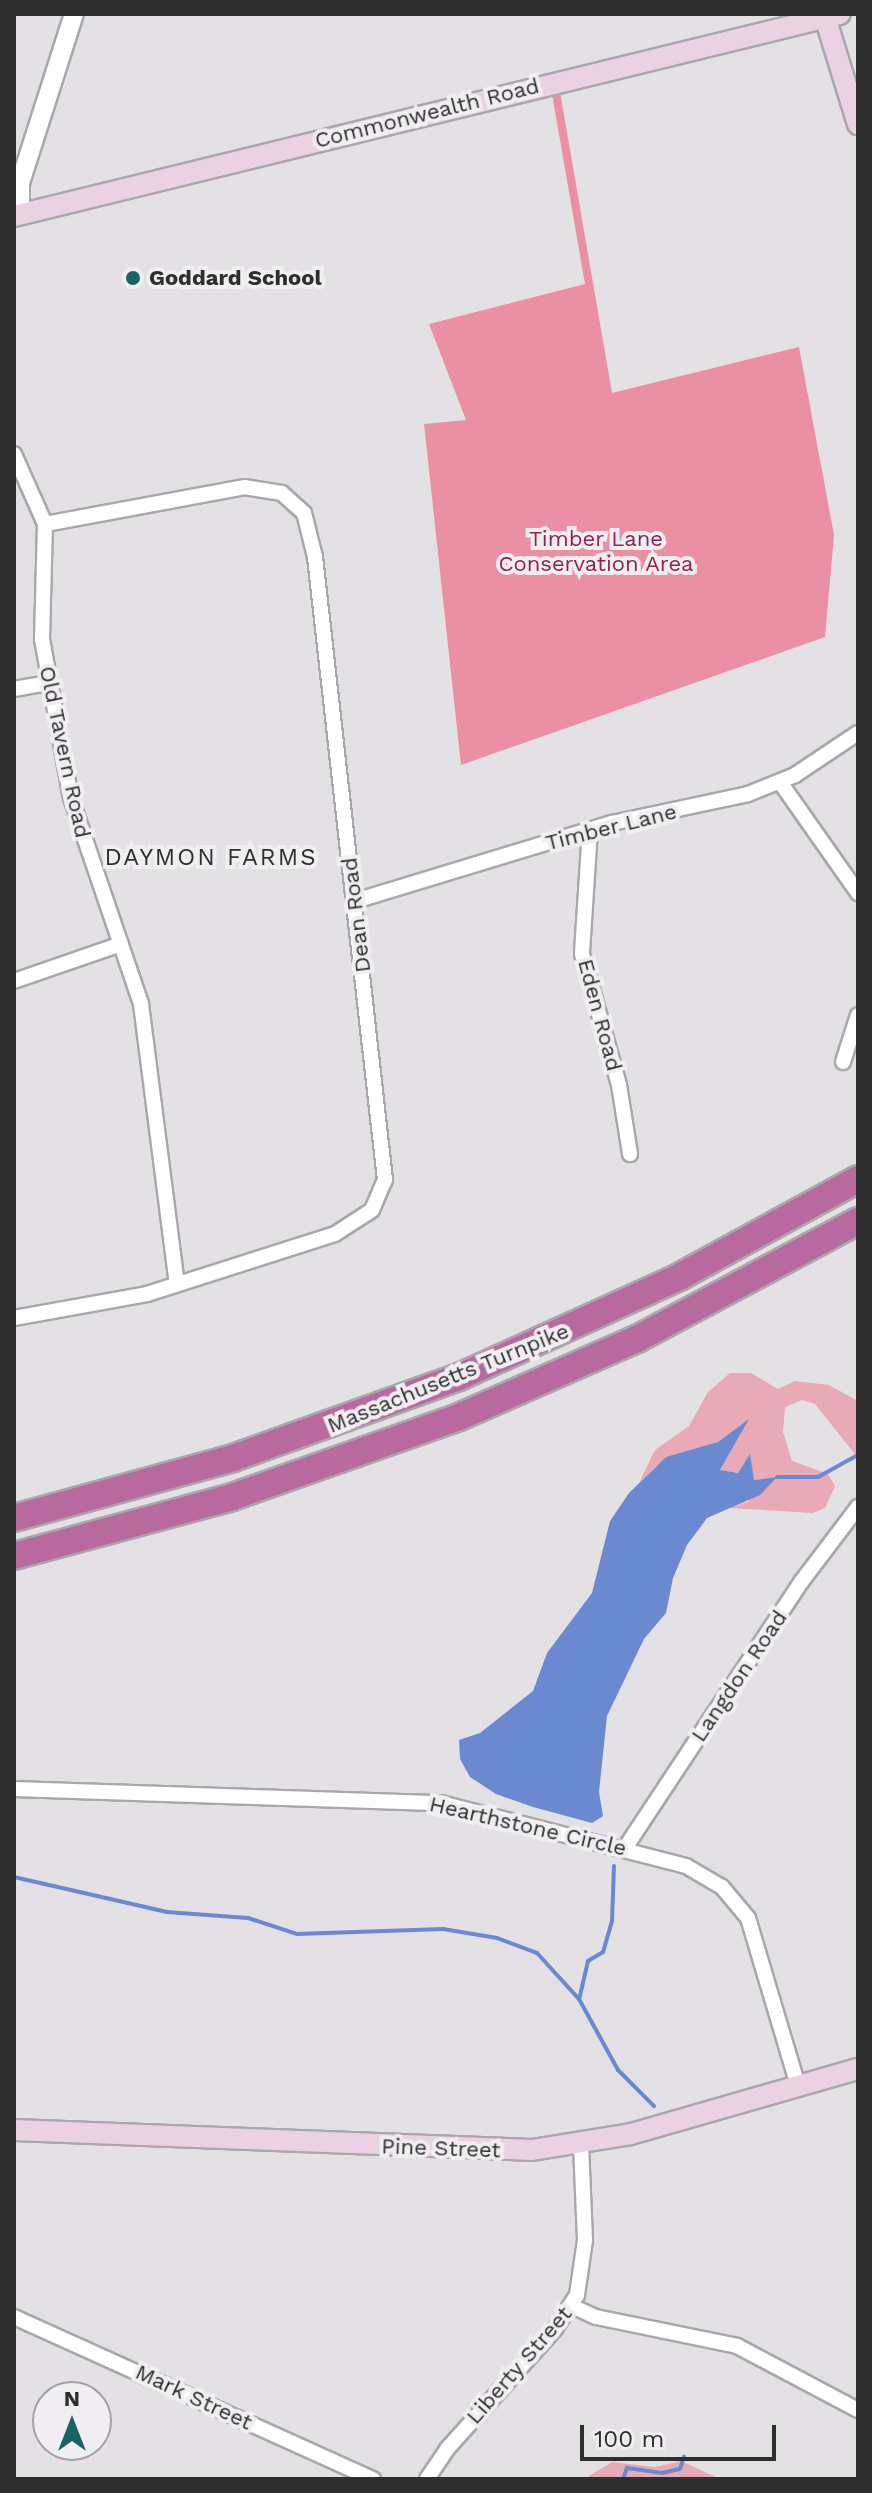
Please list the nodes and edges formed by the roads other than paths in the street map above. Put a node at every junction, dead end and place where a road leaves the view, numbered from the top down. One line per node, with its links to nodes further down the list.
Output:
1 (74, 14): 4 (street)
2 (830, 15): 3 (main road); 4 (main road, Commonwealth Road)
3 (858, 124)
4 (17, 215)
5 (14, 454): 6 (street, Old Tavern Road)
6 (45, 524): 7 (street, Old Tavern Road); 13 (street, Dean Road)
7 (48, 683): 8 (street); 14 (street, Old Tavern Road)
8 (14, 689)
9 (858, 733): 10 (street, Timber Lane)
10 (780, 782): 11 (street, Timber Lane); 12 (street)
11 (590, 829): 13 (street, Timber Lane); 18 (street, Eden Road)
12 (858, 893)
13 (355, 901): 21 (street, Dean Road)
14 (121, 944): 15 (street); 21 (street, Old Tavern Road)
15 (14, 981)
16 (858, 1015): 17 (street)
17 (843, 1062)
18 (630, 1154)
19 (858, 1179): 24 (highway, Massachusetts Turnpike)
20 (858, 1221): 25 (highway, Massachusetts Turnpike)
21 (177, 1284): 22 (street, Dean Road)
22 (14, 1318)
23 (858, 1507): 27 (street, Langdon Road)
24 (14, 1518)
25 (14, 1556)
26 (14, 1789): 27 (street, Hearthstone Circle)
27 (625, 1848): 29 (street, Hearthstone Circle)
28 (858, 2069): 29 (main road, Pine Street)
29 (798, 2086): 31 (main road, Pine Street)
30 (14, 2130): 31 (main road, Pine Street)
31 (581, 2145): 32 (street, Liberty Street)
32 (572, 2306): 34 (street); 36 (street, Liberty Street)
33 (14, 2317): 35 (street, Mark Street)
34 (858, 2410)
35 (373, 2479)
36 (427, 2479)

